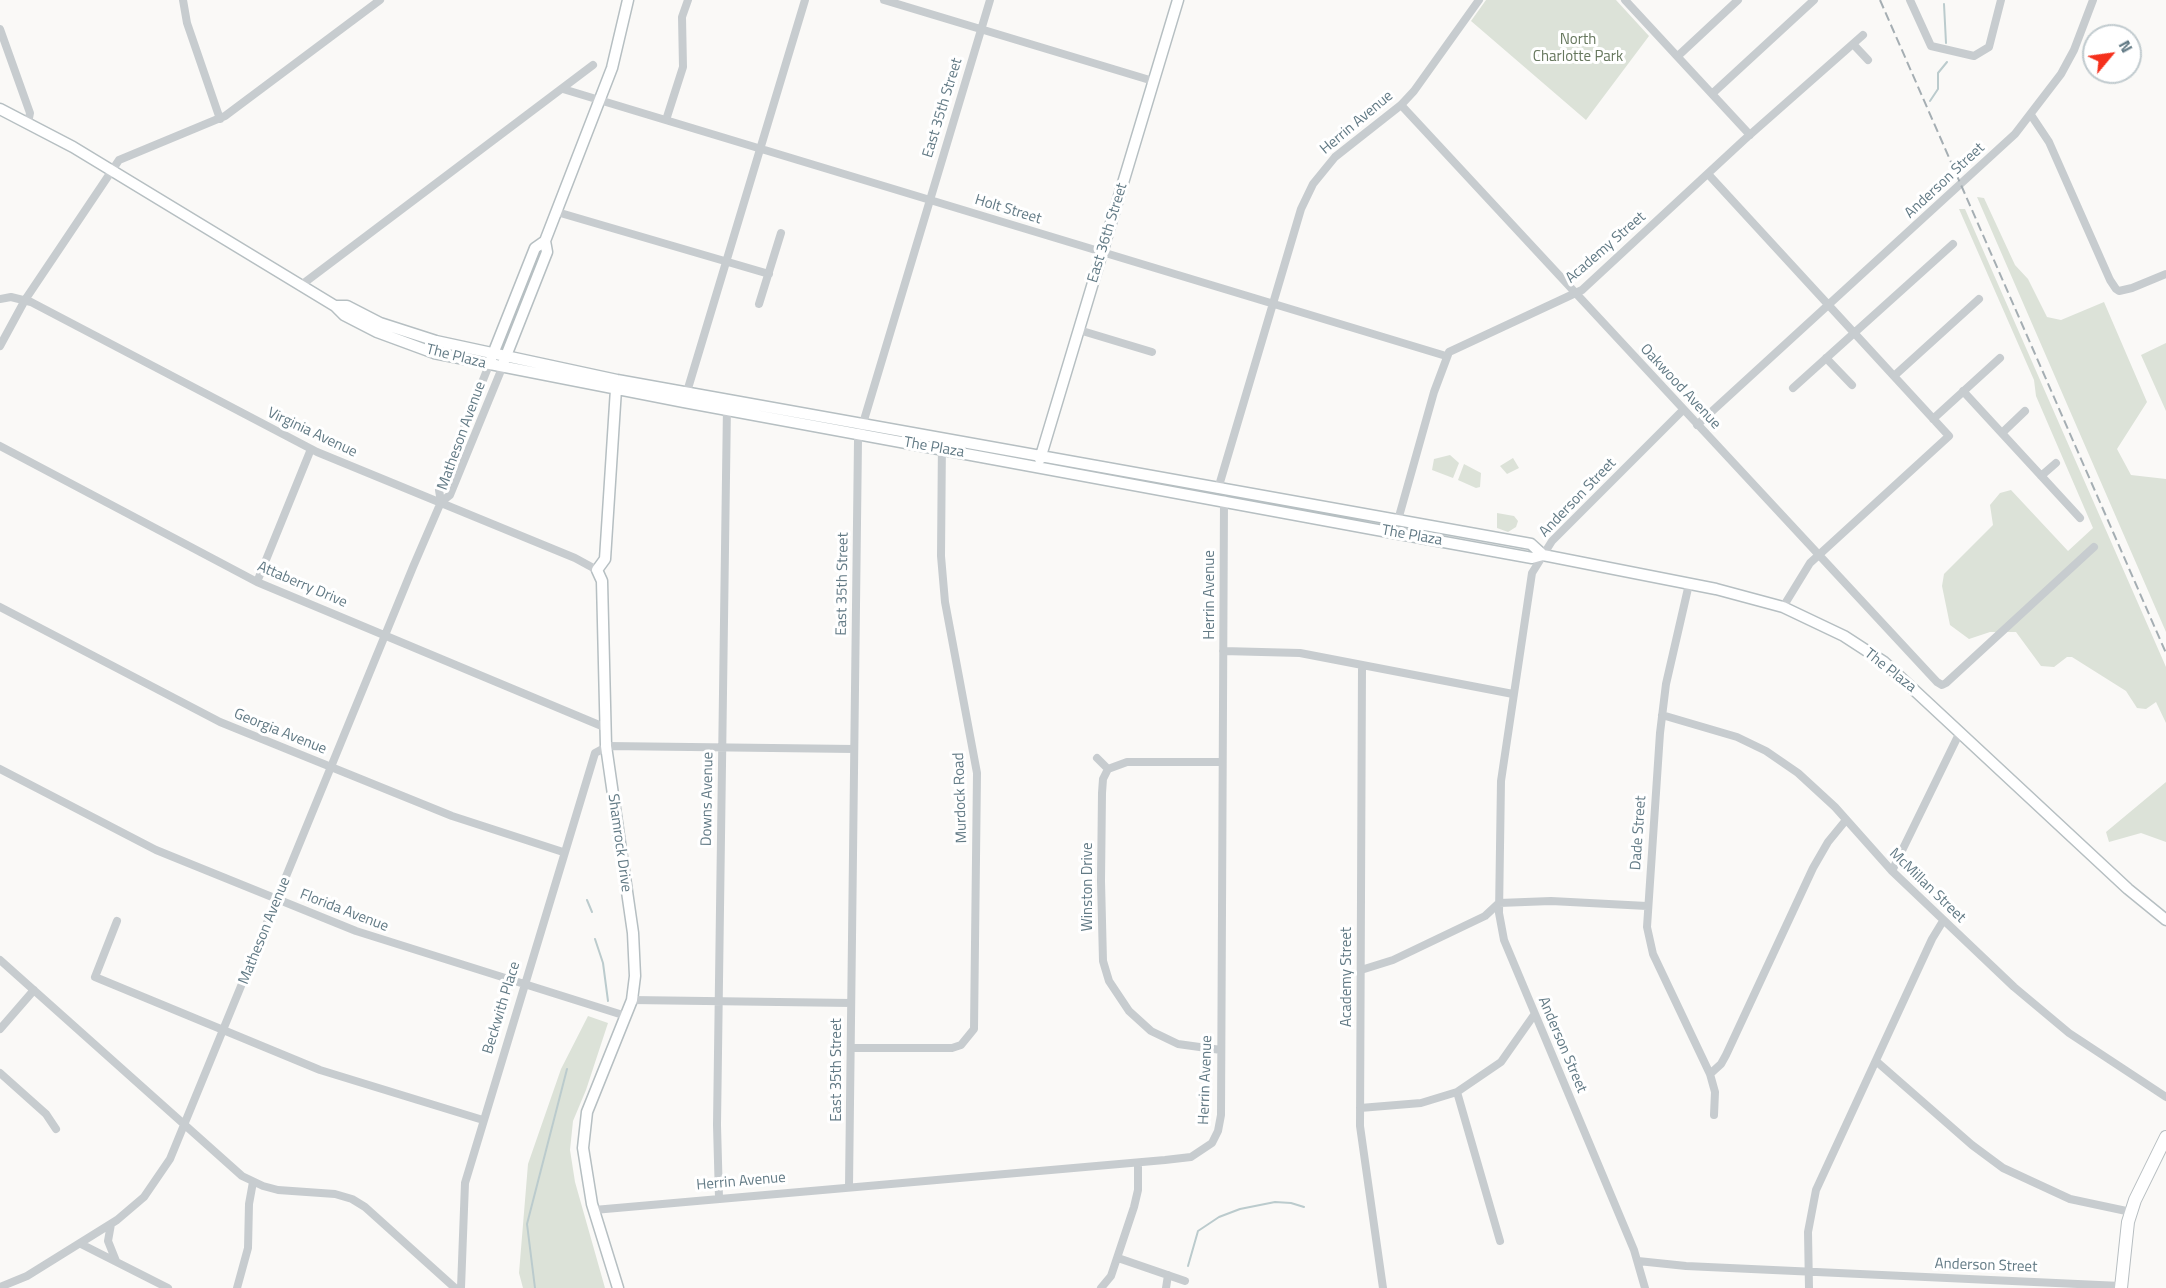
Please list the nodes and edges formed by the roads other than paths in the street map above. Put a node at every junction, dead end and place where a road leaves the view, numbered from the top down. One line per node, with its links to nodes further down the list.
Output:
1 (183, 0): 30 (street)
2 (380, 0): 30 (street)
3 (628, 0): 26 (main road, Matheson Avenue)
4 (688, 0): 31 (street)
5 (805, 0): 34 (street)
6 (884, 0): 17 (street)
7 (990, 0): 17 (street, East 35th Street)
8 (1178, 0): 23 (main road, East 36th Street)
9 (1479, 0): 27 (street, Herrin Avenue)
10 (1625, 0): 20 (street)
11 (1738, 0): 20 (street)
12 (1814, 0): 25 (street)
13 (1910, 0): 14 (street)
14 (2001, 0)
15 (2093, 0): 29 (street, Anderson Street)
16 (0, 29): 32 (street)
17 (981, 29): 23 (street); 37 (street, East 35th Street)
18 (1863, 35): 19 (street, Academy Street)
19 (1853, 44): 21 (street); 33 (street, Academy Street)
20 (1679, 56): 25 (street)
21 (1868, 60)
22 (593, 65): 24 (street)
23 (1153, 81): 42 (main road, East 36th Street)
24 (563, 89): 26 (street, Holt Street); 46 (street)
25 (1713, 93): 33 (street)
26 (601, 100): 31 (street, Holt Street); 38 (main road, Matheson Avenue)
27 (1401, 105): 47 (street, Oakwood Avenue); 52 (street, Herrin Avenue)
28 (0, 109): 32 (main road, The Plaza)
29 (2031, 115): 45 (street); 53 (street, Anderson Street)
30 (220, 119): 35 (street)
31 (666, 120): 34 (street, Holt Street)
32 (28, 123): 35 (main road, The Plaza)
33 (1750, 135): 36 (street, Academy Street)
34 (760, 149): 37 (street, Holt Street); 43 (street)
35 (110, 170): 46 (main road, The Plaza); 50 (street)
36 (1708, 174): 47 (street, Academy Street); 53 (street)
37 (930, 200): 42 (street, Holt Street); 77 (street, East 35th Street)
38 (557, 212): 40 (main road, Matheson Avenue); 43 (street)
39 (781, 233): 44 (street)
40 (545, 241): 59 (main road, Matheson Avenue); 61 (main road, Matheson Avenue)
41 (1953, 244): 56 (street)
42 (1102, 252): 52 (street, Holt Street); 55 (main road, East 36th Street)
43 (726, 262): 44 (street); 71 (street)
44 (769, 274): 51 (street)
45 (2166, 274)
46 (300, 286): 54 (main road, The Plaza)
47 (1575, 294): 60 (street, Academy Street); 73 (street, Oakwood Avenue)
48 (0, 299): 50 (street)
49 (1979, 299): 66 (street)
50 (25, 300): 57 (street); 81 (street, Virginia Avenue)
51 (759, 304)
52 (1275, 304): 60 (street, Holt Street); 86 (street, Herrin Avenue)
53 (1829, 304): 56 (street); 76 (street, Anderson Street)
54 (335, 306): 59 (main road, The Plaza); 64 (main road, The Plaza)
55 (1079, 330): 58 (street); 82 (main road, East 36th Street)
56 (1855, 332): 62 (street); 66 (street)
57 (0, 346)
58 (1152, 352)
59 (493, 354): 61 (main road, The Plaza); 64 (main road, Matheson Avenue)
60 (1446, 356): 90 (street)
61 (506, 357): 65 (main road, Matheson Avenue); 71 (main road, The Plaza)
62 (1826, 358): 67 (street); 68 (street)
63 (2000, 358): 70 (street)
64 (489, 365): 65 (main road, The Plaza); 88 (street, Matheson Avenue)
65 (502, 368): 69 (main road, The Plaza); 88 (street, Matheson Avenue)
66 (1894, 376): 75 (street)
67 (1852, 386)
68 (1793, 388)
69 (616, 389): 71 (main road, The Plaza); 94 (main road, Shamrock Drive)
70 (1964, 391): 75 (street); 78 (street)
71 (685, 397): 72 (main road, The Plaza)
72 (727, 405): 77 (main road, The Plaza); 107 (street, Downs Avenue)
73 (1683, 410): 76 (street, Oakwood Avenue); 92 (street, Anderson Street)
74 (2025, 411): 78 (street)
75 (1933, 419): 93 (street)
76 (1697, 425): 93 (street, Oakwood Avenue)
77 (862, 429): 79 (main road, The Plaza); 108 (street, East 35th Street)
78 (2002, 433): 85 (street)
79 (942, 444): 82 (main road, The Plaza); 84 (main road, The Plaza); 134 (street, Murdock Road)
80 (0, 446): 95 (street, Attaberry Drive)
81 (311, 449): 88 (street, Virginia Avenue); 95 (street)
82 (1041, 455): 84 (main road, East 36th Street); 86 (main road, The Plaza)
83 (2056, 463): 85 (street)
84 (1038, 467): 87 (main road, The Plaza)
85 (2041, 476): 89 (street)
86 (1218, 489): 90 (main road, The Plaza)
87 (1224, 500): 92 (main road, The Plaza); 100 (street, Herrin Avenue)
88 (441, 502): 94 (street, Virginia Avenue); 99 (street, Matheson Avenue)
89 (2080, 518)
90 (1398, 520): 92 (main road, The Plaza)
91 (2094, 547): 93 (street, Oakwood Avenue)
92 (1542, 555): 96 (main road, The Plaza); 102 (street, Anderson Street)
93 (1819, 556): 98 (street)
94 (597, 570): 104 (main road, Shamrock Drive)
95 (257, 582): 99 (street, Attaberry Drive)
96 (1689, 584): 98 (main road, The Plaza); 103 (street, Dade Street)
97 (0, 607): 111 (street, Georgia Avenue)
98 (1783, 607): 105 (main road, The Plaza)
99 (385, 635): 104 (street, Attaberry Drive); 111 (street, Matheson Avenue)
100 (1223, 651): 101 (street); 110 (street, Herrin Avenue)
101 (1362, 665): 102 (street); 124 (street, Academy Street)
102 (1513, 694): 118 (street, Anderson Street)
103 (1662, 715): 114 (street, McMillan Street); 119 (street, Dade Street)
104 (604, 727): 106 (main road, Shamrock Drive)
105 (1960, 732): 116 (street); 120 (main road, The Plaza)
106 (606, 746): 107 (street); 115 (street, Beckwith Place); 127 (main road, Shamrock Drive)
107 (722, 748): 108 (street); 128 (street, Downs Avenue)
108 (854, 748): 129 (street, East 35th Street)
109 (1097, 758): 113 (street)
110 (1222, 762): 113 (street); 135 (street, Herrin Avenue)
111 (332, 768): 115 (street, Georgia Avenue); 117 (street, Matheson Avenue)
112 (0, 769): 117 (street, Florida Avenue)
113 (1108, 769): 135 (street, Winston Drive)
114 (1846, 820): 116 (street, McMillan Street); 138 (street)
115 (563, 852): 125 (street, Beckwith Place)
116 (1892, 871): 122 (street, McMillan Street)
117 (278, 899): 125 (street, Florida Avenue); 133 (street, Matheson Avenue)
118 (1499, 903): 119 (street); 124 (street); 130 (street, Anderson Street)
119 (1647, 906): 138 (street, Dade Street)
120 (2166, 920)
121 (117, 921): 133 (street)
122 (1943, 921): 136 (street); 140 (street, McMillan Street)
123 (0, 960): 126 (street)
124 (1360, 970): 141 (street, Academy Street)
125 (524, 985): 131 (street, Florida Avenue); 143 (street, Beckwith Place)
126 (34, 990): 132 (street); 144 (street)
127 (632, 1000): 128 (street); 131 (main road, Shamrock Drive)
128 (720, 1001): 129 (street); 150 (street, Downs Avenue)
129 (851, 1003): 134 (street, East 35th Street)
130 (1534, 1015): 139 (street); 157 (street, Anderson Street)
131 (626, 1016): 151 (main road, Shamrock Drive)
132 (0, 1029)
133 (224, 1032): 143 (street); 144 (street, Matheson Avenue)
134 (850, 1048): 149 (street, East 35th Street)
135 (1221, 1050): 147 (street, Herrin Avenue)
136 (1876, 1061): 152 (street); 159 (street)
137 (0, 1073): 145 (street)
138 (1710, 1074): 142 (street, Dade Street)
139 (1457, 1092): 141 (street); 154 (street)
140 (2166, 1097)
141 (1360, 1108): 171 (street, Academy Street)
142 (1714, 1115)
143 (483, 1120): 167 (street, Beckwith Place)
144 (186, 1125): 148 (street); 153 (street, Matheson Avenue)
145 (56, 1129)
146 (2166, 1137): 152 (main road)
147 (1138, 1163): 149 (street, Herrin Avenue); 156 (street)
148 (254, 1182): 165 (street); 166 (street)
149 (849, 1187): 150 (street, Herrin Avenue)
150 (719, 1198): 151 (street, Herrin Avenue)
151 (594, 1210): 168 (main road, Shamrock Drive)
152 (2131, 1212): 163 (main road)
153 (112, 1224): 155 (street, Matheson Avenue); 158 (street)
154 (1500, 1240)
155 (81, 1244): 158 (street); 162 (street, Matheson Avenue)
156 (1118, 1258): 160 (street); 169 (street)
157 (1638, 1261): 159 (street, Anderson Street); 172 (street)
158 (117, 1263): 164 (street)
159 (1807, 1272): 163 (street, Anderson Street); 173 (street)
160 (1168, 1275): 161 (street); 170 (street)
161 (1185, 1281)
162 (0, 1287)
163 (2121, 1287)
164 (168, 1288)
165 (237, 1288)
166 (455, 1288)
167 (460, 1288)
168 (618, 1288)
169 (1101, 1288)
170 (1166, 1288)
171 (1383, 1288)
172 (1644, 1288)
173 (1809, 1288)

